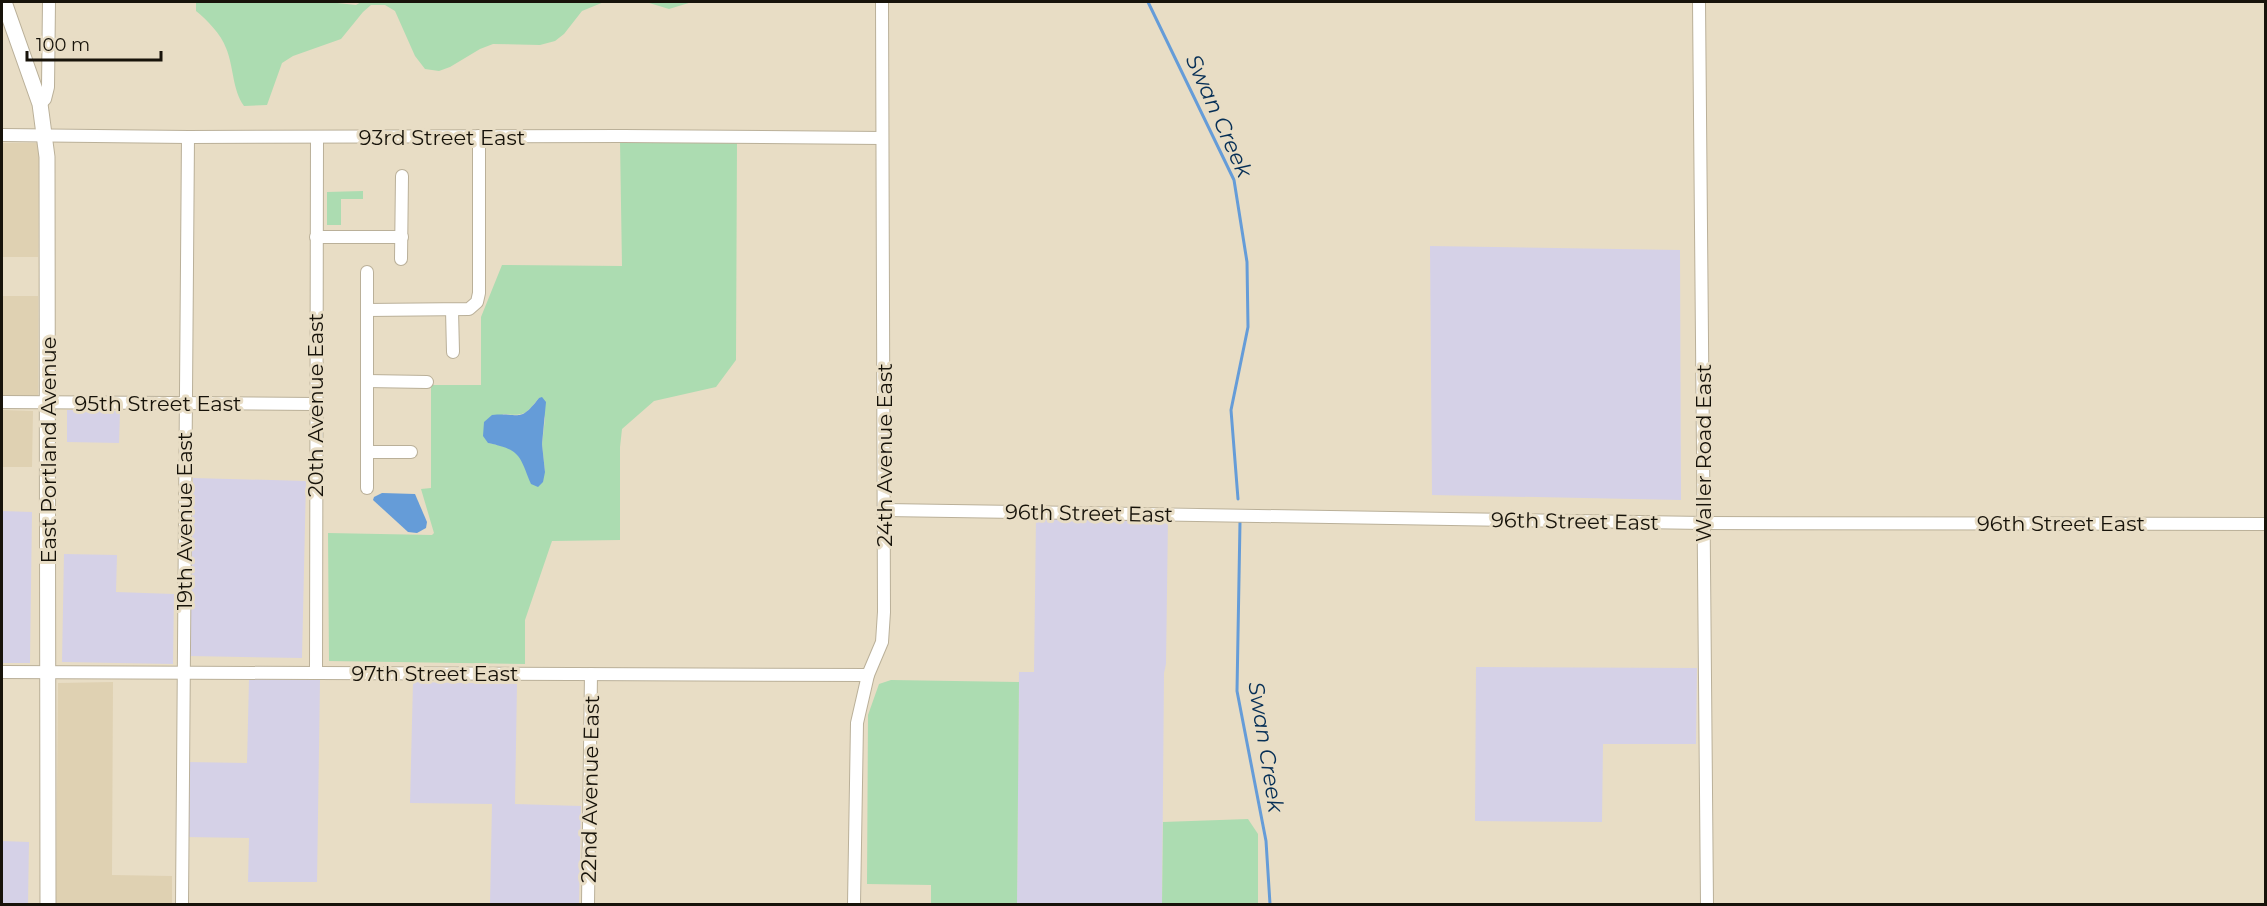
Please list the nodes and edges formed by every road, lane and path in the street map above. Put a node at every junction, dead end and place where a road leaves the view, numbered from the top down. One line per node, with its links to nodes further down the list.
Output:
1 (4, 2): 5 (main road, East Portland Avenue)
2 (49, 2): 5 (street)
3 (882, 2): 11 (street, 24th Avenue East)
4 (1700, 2): 30 (street, Waller Road East)
5 (40, 104): 7 (main road, East Portland Avenue)
6 (2, 135): 7 (street, 93rd Street East)
7 (45, 135): 9 (street, 93rd Street East); 23 (main road, East Portland Avenue)
8 (479, 136): 10 (street, 93rd Street East); 11 (street, 93rd Street East); 18 (street)
9 (188, 137): 10 (street, 93rd Street East); 24 (street, 19th Avenue East)
10 (317, 137): 13 (street, 20th Avenue East)
11 (882, 138): 29 (street, 24th Avenue East)
12 (402, 176): 14 (street)
13 (316, 237): 14 (street); 25 (street, 20th Avenue East)
14 (402, 237): 15 (street)
15 (401, 259)
16 (367, 272): 17 (street)
17 (367, 310): 18 (street); 20 (street)
18 (452, 310): 19 (street)
19 (453, 352)
20 (367, 381): 21 (street); 26 (street)
21 (428, 382)
22 (2, 402): 23 (street, 95th Street East)
23 (49, 402): 24 (street, 95th Street East); 33 (main road, East Portland Avenue)
24 (185, 403): 25 (street, 95th Street East); 34 (street, 19th Avenue East)
25 (315, 404): 35 (street, 20th Avenue East)
26 (367, 452): 27 (street); 28 (street)
27 (411, 452)
28 (367, 488)
29 (885, 510): 30 (street, 96th Street East); 37 (street, 24th Avenue East)
30 (1704, 523): 31 (street, 96th Street East); 42 (street, Waller Road East)
31 (2265, 524)
32 (2, 672): 33 (street, 97th Street East)
33 (48, 672): 34 (street, 97th Street East); 38 (main road, East Portland Avenue)
34 (183, 673): 35 (street, 97th Street East); 39 (street, 19th Avenue East)
35 (316, 673): 36 (street, 97th Street East)
36 (591, 674): 37 (street, 97th Street East); 40 (street, 22nd Avenue East)
37 (868, 675): 41 (street, 24th Avenue East)
38 (48, 904)
39 (182, 904)
40 (588, 904)
41 (854, 904)
42 (1707, 904)

